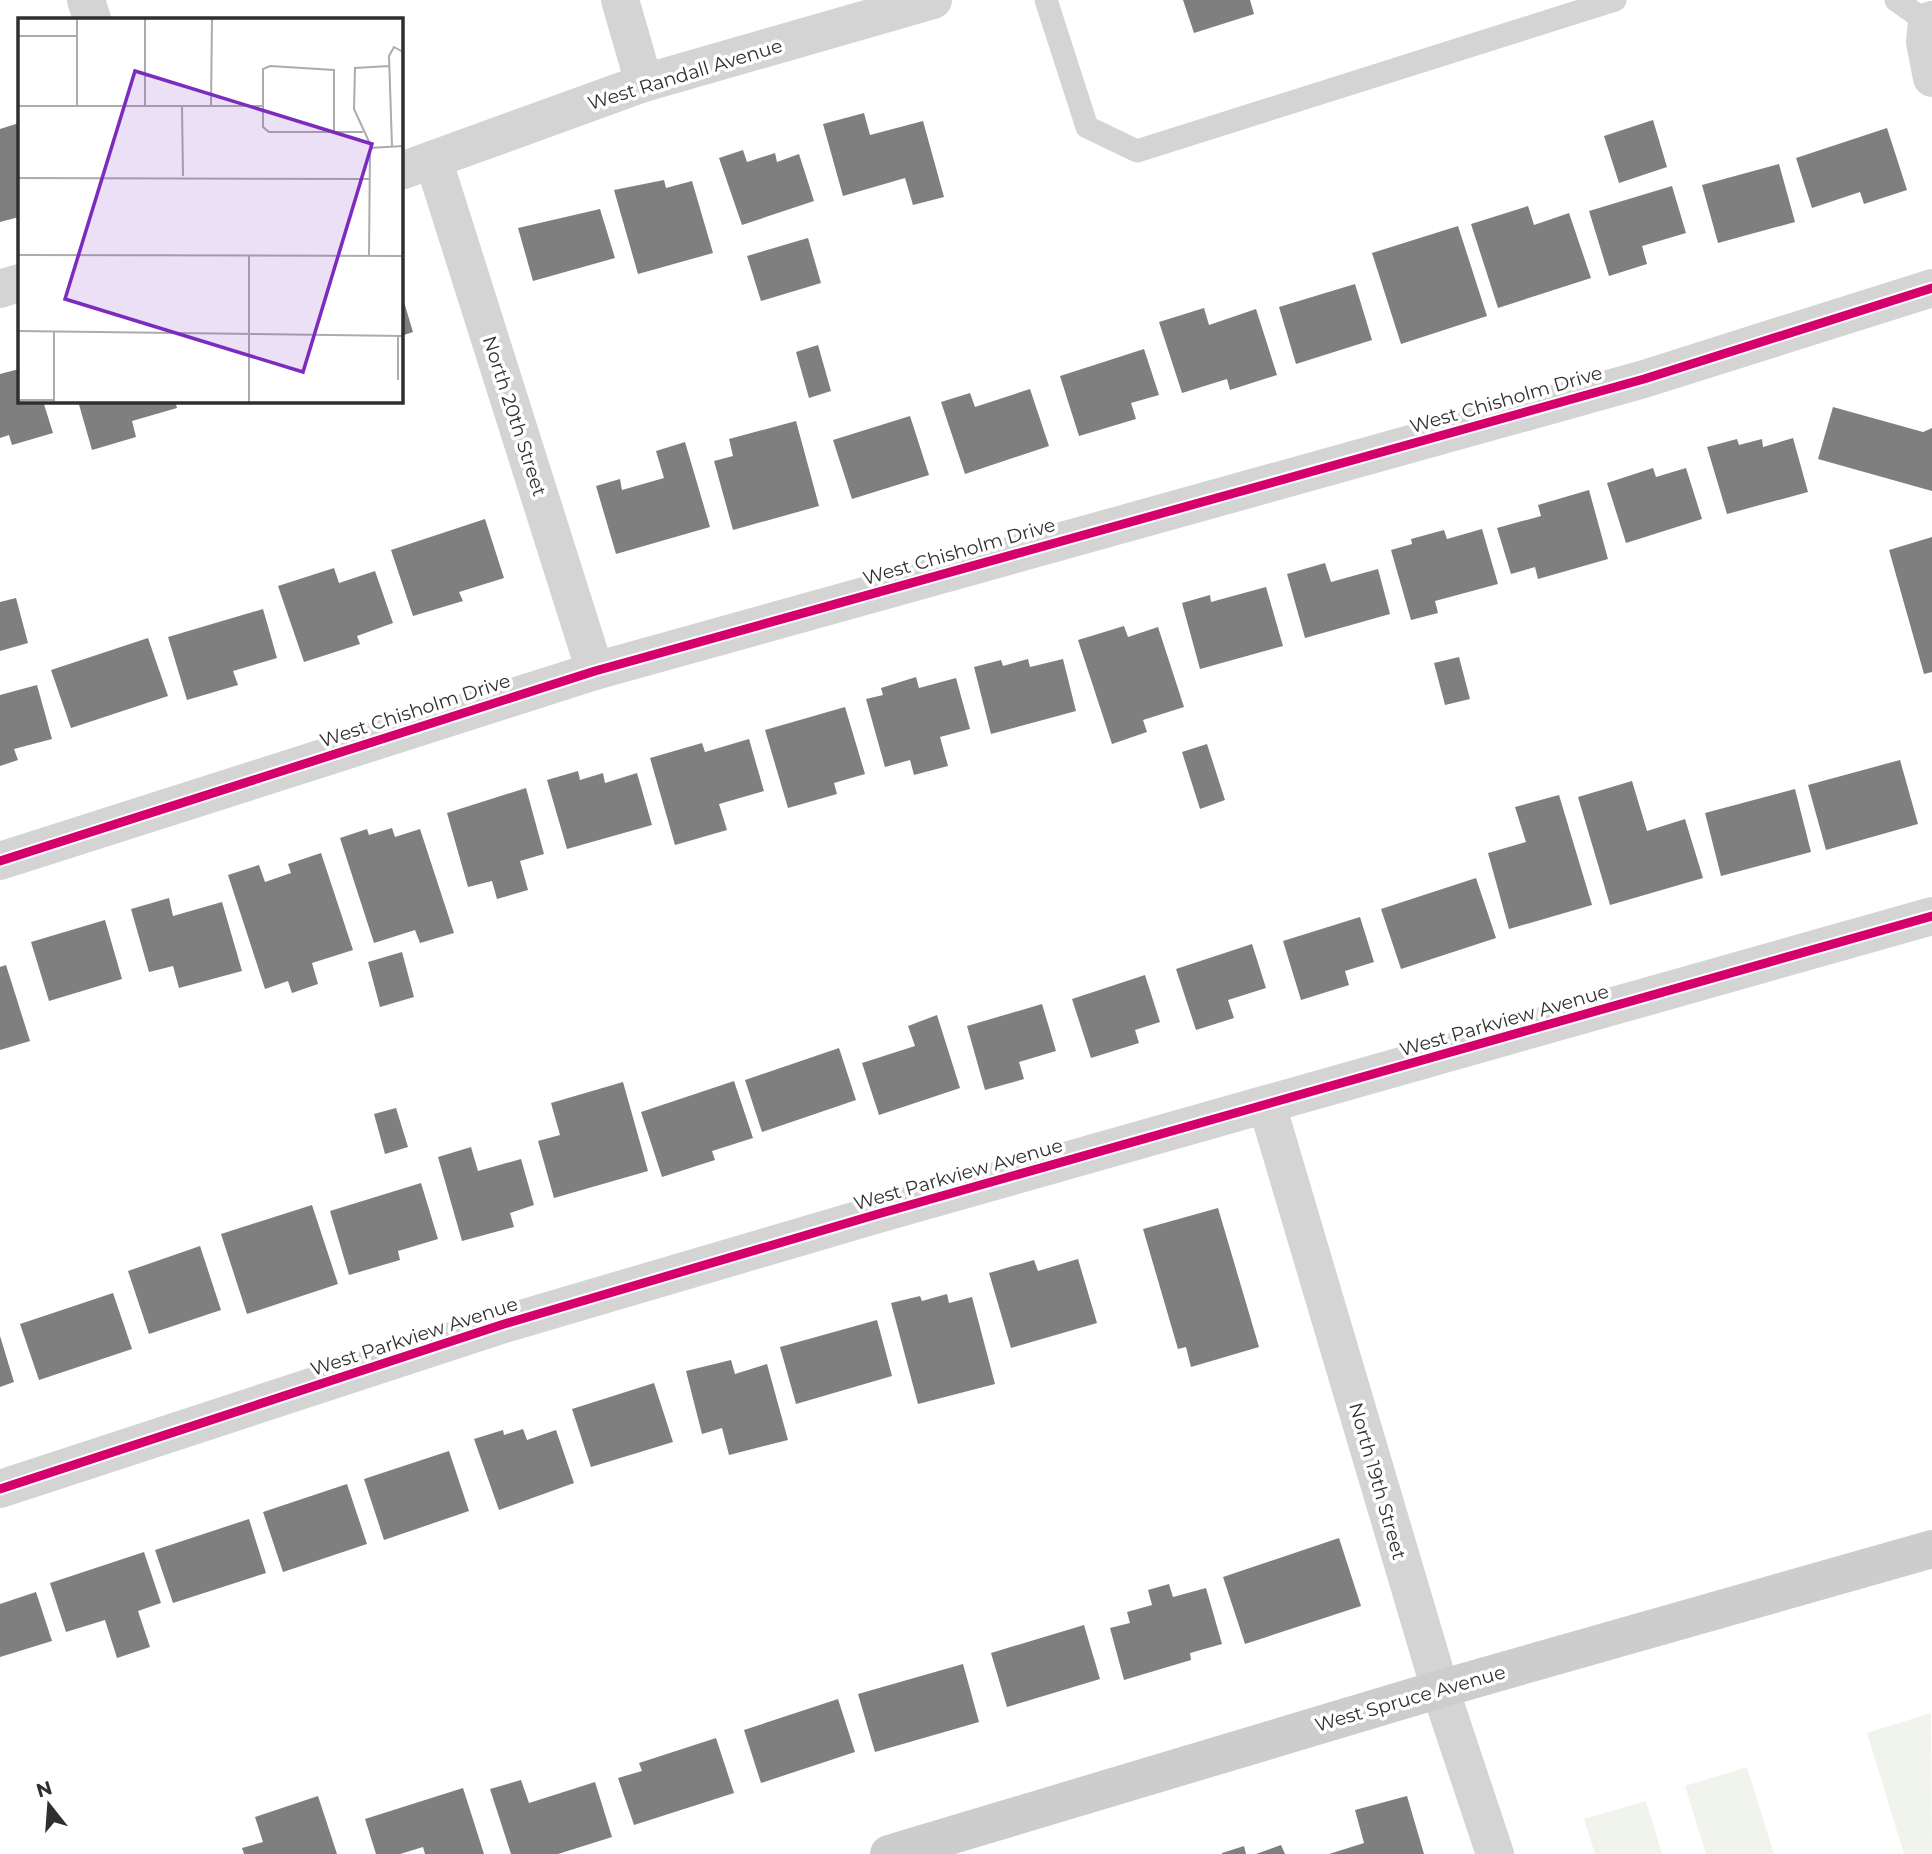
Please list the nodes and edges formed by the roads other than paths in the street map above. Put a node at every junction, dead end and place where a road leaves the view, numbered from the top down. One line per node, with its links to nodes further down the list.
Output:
1 (86, 0): 7 (street)
2 (620, 0): 10 (street)
3 (933, 0): 10 (street, West Randall Avenue)
4 (1046, 0): 5 (lane)
5 (1615, 0)
6 (1896, 0): 8 (lane)
7 (92, 18)
8 (1930, 21): 9 (street)
9 (1932, 78)
10 (644, 83): 11 (street, West Randall Avenue)
11 (417, 166): 15 (street, North 20th Street)
12 (18, 283): 14 (street)
13 (1932, 288): 15 (street, West Chisholm Drive)
14 (0, 289)
15 (595, 671): 16 (street, West Chisholm Drive)
16 (0, 861)
17 (1932, 916): 18 (street, West Parkview Avenue)
18 (1268, 1105): 19 (street, West Parkview Avenue); 21 (street, North 19th Street)
19 (0, 1489)
20 (1932, 1549): 21 (street, West Spruce Avenue)
21 (1440, 1689): 22 (street, West Spruce Avenue); 23 (street, North 19th Street)
22 (889, 1854)
23 (1495, 1854)

